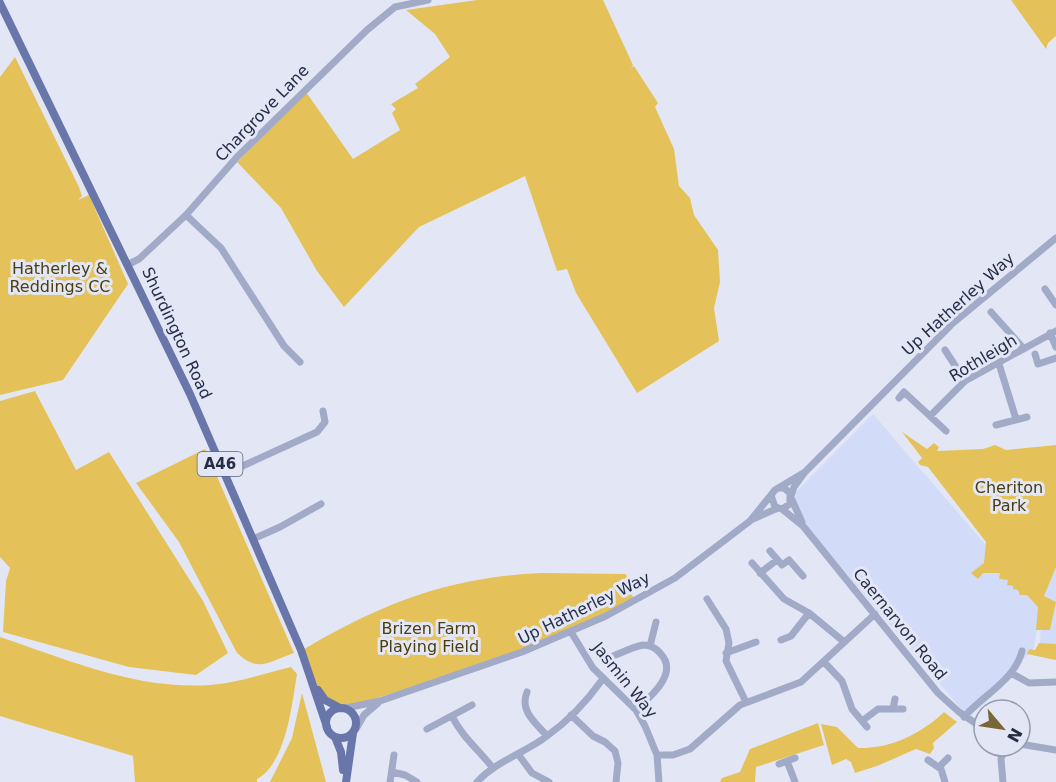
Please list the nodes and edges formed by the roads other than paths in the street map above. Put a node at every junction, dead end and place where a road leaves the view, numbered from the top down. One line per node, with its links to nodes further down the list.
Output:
1 (428, 0): 3 (street, Chargrove Lane)
2 (0, 3): 5 (main road, Shurdington Road / A46)
3 (186, 215): 5 (street, Chargrove Lane); 15 (street)
4 (1056, 238): 25 (street, Up Hatherley Way)
5 (127, 265): 26 (main road, Shurdington Road / A46)
6 (1045, 289): 7 (street)
7 (1056, 305)
8 (991, 312): 11 (street)
9 (1053, 332): 10 (street); 11 (street, Rothleigh)
10 (1056, 347)
11 (1024, 349): 16 (street, Rothleigh)
12 (945, 350): 17 (street)
13 (1035, 354): 14 (street)
14 (1056, 358)
15 (300, 362)
16 (999, 364): 17 (street, Rothleigh); 22 (street)
17 (965, 381): 20 (street, Rothleigh)
18 (899, 398): 20 (street)
19 (323, 411): 26 (street)
20 (930, 416): 24 (street)
21 (1028, 417): 22 (street)
22 (1016, 419): 23 (street)
23 (996, 425)
24 (946, 431)
25 (805, 472): 27 (street, Up Hatherley Way); 29 (street, Up Hatherley Way)
26 (225, 474): 34 (main road, Shurdington Road / A46)
27 (778, 488): 28 (street); 29 (street)
28 (771, 495): 31 (street); 32 (street, Up Hatherley Way)
29 (791, 498): 31 (street); 33 (street, Caernarvon Road)
30 (321, 504): 34 (street)
31 (780, 509): 32 (street, Up Hatherley Way); 33 (street, Caernarvon Road)
32 (750, 521): 44 (street, Up Hatherley Way)
33 (803, 526): 42 (street, Caernarvon Road)
34 (253, 538): 55 (main road, Shurdington Road / A46)
35 (770, 551): 36 (street)
36 (777, 560): 38 (street); 39 (street)
37 (752, 563): 38 (street)
38 (760, 573): 41 (street)
39 (803, 576)
40 (707, 599): 50 (street)
41 (809, 613): 45 (street); 46 (street)
42 (875, 614): 46 (street); 68 (street, Caernarvon Road)
43 (656, 622): 48 (street)
44 (571, 632): 54 (street, Jasmin Way); 59 (street, Up Hatherley Way)
45 (781, 640)
46 (843, 640): 52 (street)
47 (756, 642): 50 (street)
48 (650, 646): 51 (street); 65 (street)
49 (1022, 651): 53 (street)
50 (726, 653): 60 (street)
51 (608, 658)
52 (824, 662): 60 (street); 63 (street)
53 (1011, 673): 56 (street); 68 (street)
54 (603, 680): 65 (street, Jasmin Way); 66 (street)
55 (313, 682): 62 (main road, Shurdington Road / A46); 70 (main road, Shurdington Road / A46)
56 (1056, 682)
57 (516, 699): 73 (street)
58 (895, 699): 63 (street)
59 (380, 701): 62 (street, Up Hatherley Way); 72 (street, Up Hatherley Way)
60 (746, 702): 79 (street)
61 (472, 705): 67 (street)
62 (343, 708): 70 (main road); 72 (main road)
63 (893, 709): 64 (street)
64 (903, 709)
65 (636, 710): 79 (street, Jasmin Way)
66 (571, 715): 73 (street); 94 (street)
67 (452, 716): 71 (street); 87 (street)
68 (964, 717): 69 (street, Caernarvon Road)
69 (972, 722)
70 (327, 727): 74 (main road)
71 (427, 729)
72 (354, 731): 74 (main road); 89 (main road)
73 (547, 736): 77 (street)
74 (334, 737): 89 (main road)
75 (1032, 746): 76 (street)
76 (1056, 750)
77 (518, 754): 87 (street); 93 (street)
78 (394, 755): 88 (street)
79 (657, 755): 95 (street, Jasmin Way)
80 (795, 758): 84 (street)
81 (948, 758): 86 (street)
82 (1001, 758): 98 (street)
83 (928, 760): 86 (street)
84 (787, 761): 85 (street); 96 (street)
85 (779, 764)
86 (939, 767): 97 (street)
87 (493, 768): 92 (street)
88 (392, 772): 90 (street); 91 (street)
89 (345, 782)
90 (390, 782)
91 (417, 782)
92 (477, 782)
93 (549, 782)
94 (616, 782)
95 (659, 782)
96 (795, 782)
97 (945, 782)
98 (1003, 782)

